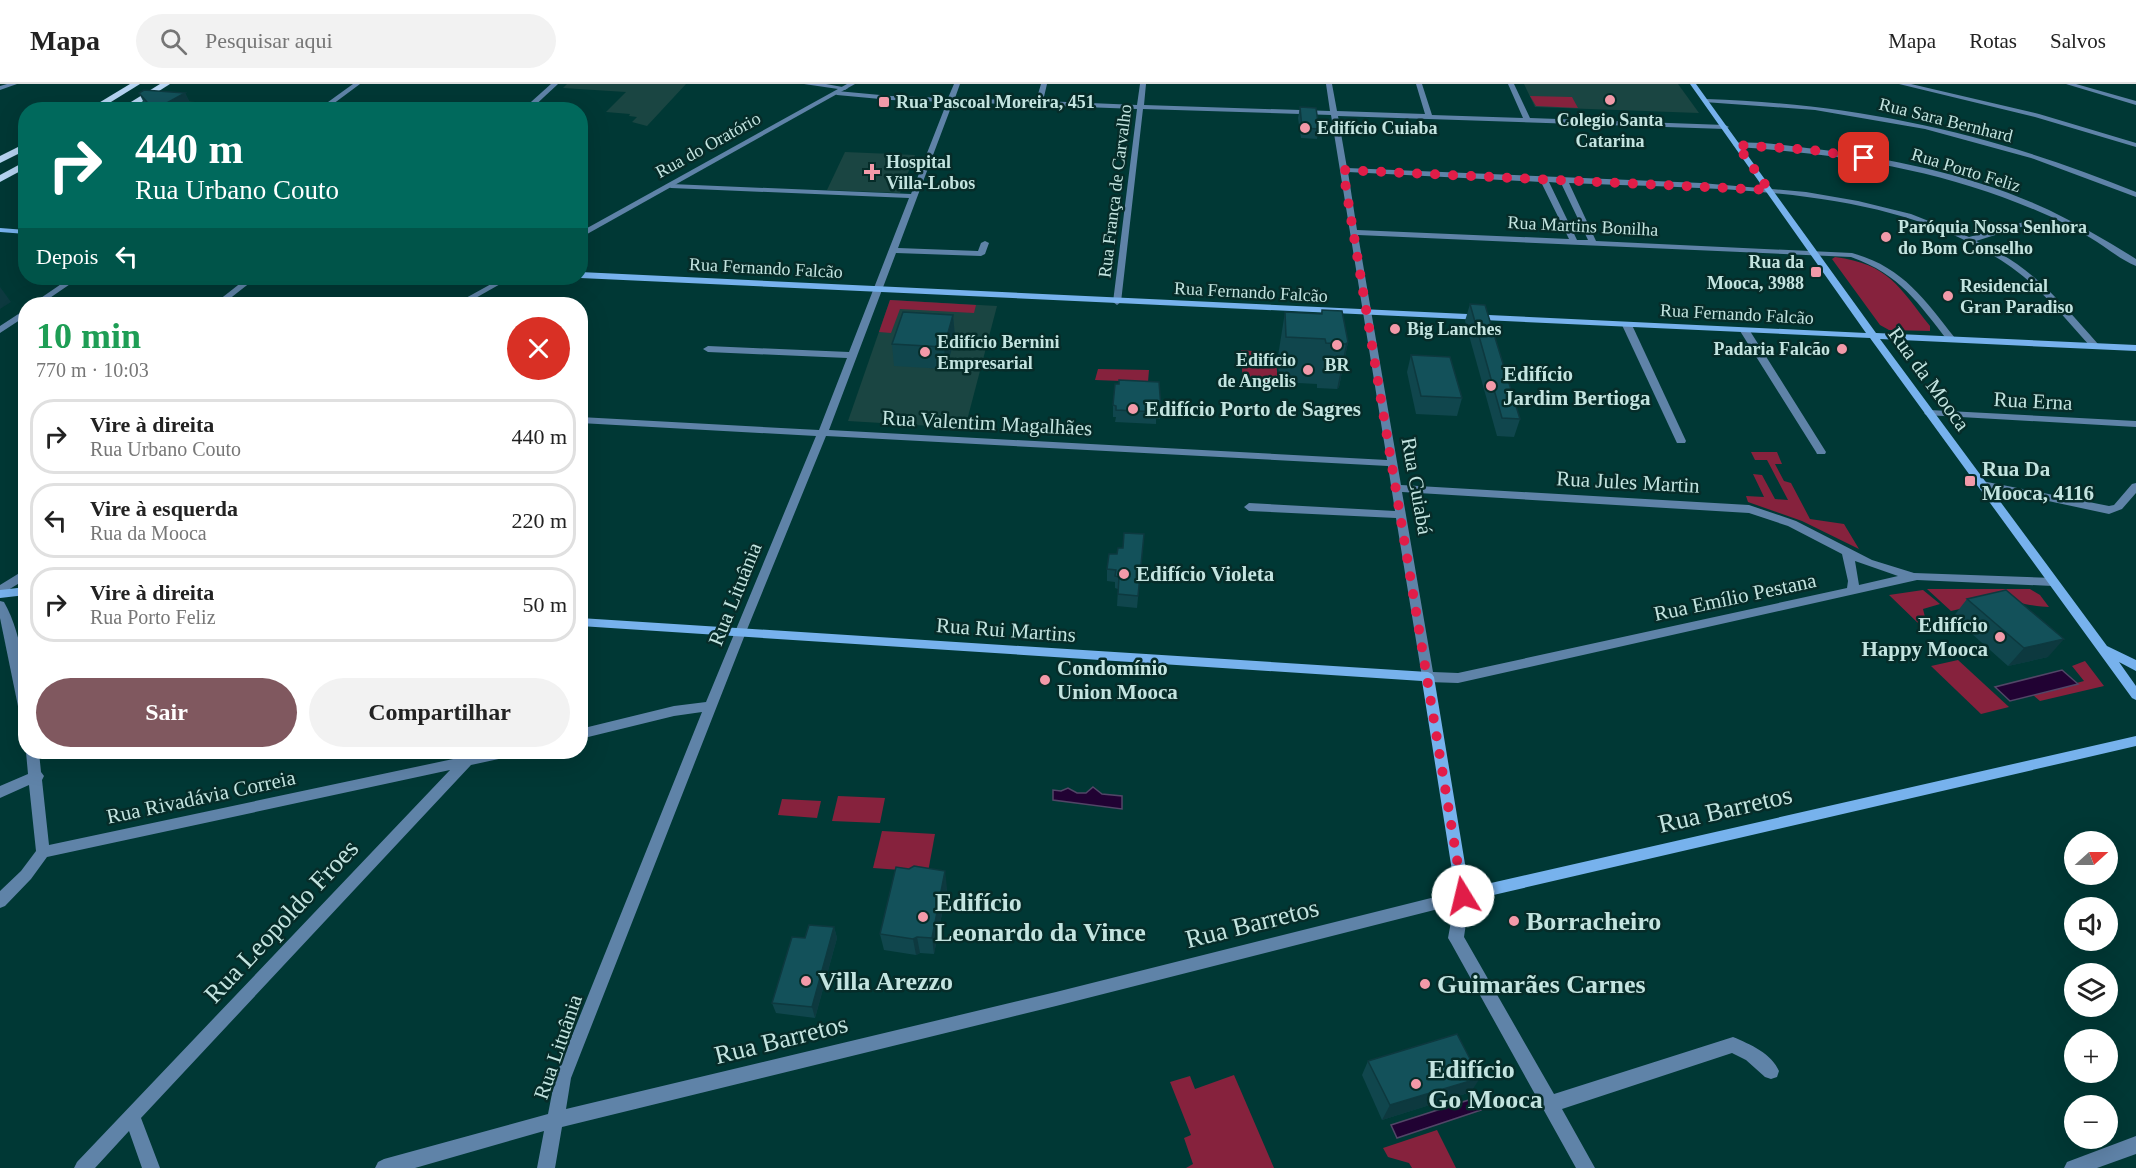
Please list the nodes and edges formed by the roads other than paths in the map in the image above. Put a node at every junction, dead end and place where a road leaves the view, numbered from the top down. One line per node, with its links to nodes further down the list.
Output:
1 (14, 84): 17 (street)
2 (136, 84): 21 (main road)
3 (166, 84): 22 (main road)
4 (357, 84): 23 (street)
5 (555, 84): 24 (street)
6 (807, 84): 16 (street)
7 (957, 84): 19 (street, Rua Lituânia)
8 (1044, 84): 25 (street)
9 (1143, 84): 27 (street, Rua França de Carvalho)
10 (1329, 84): 28 (street, Rua Cuiabá)
11 (1419, 84): 29 (street)
12 (1511, 84): 30 (street)
13 (1693, 84): 20 (main road, Rua da Mooca)
14 (1902, 84): 33 (street)
15 (2069, 84): 26 (street)
16 (849, 86): 18 (street, Rua do Oratório)
17 (0, 88)
18 (837, 93): 19 (street); 41 (street, Rua do Oratório)
19 (951, 99): 25 (street); 44 (street, Rua Lituânia)
20 (1706, 101): 31 (main road, Rua da Mooca); 43 (street, Rua Sara Bernhard)
21 (105, 102)
22 (136, 102)
23 (331, 102)
24 (534, 102)
25 (1039, 102): 27 (street)
26 (2136, 103)
27 (1141, 105): 28 (street); 67 (street, Rua França de Carvalho)
28 (1334, 112): 29 (street); 37 (street, Rua Cuiabá)
29 (1429, 117): 30 (street)
30 (1527, 119): 31 (street)
31 (1725, 127): 32 (main road, Rua da Mooca)
32 (1737, 145): 42 (main road, Rua da Mooca); 58 (street, Rua Porto Feliz)
33 (2136, 145)
34 (18, 150): 35 (main road)
35 (0, 160)
36 (18, 169): 38 (main road)
37 (1343, 170): 39 (street); 51 (street, Rua Cuiabá)
38 (0, 179)
39 (1544, 179): 40 (street); 45 (street)
40 (1564, 180): 42 (street); 46 (street)
41 (671, 186): 44 (street); 50 (street, Rua do Oratório)
42 (1769, 190): 52 (street); 57 (main road, Rua da Mooca)
43 (2136, 195)
44 (914, 196): 56 (street, Rua Lituânia)
45 (1558, 208): 46 (street); 53 (street)
46 (1576, 208): 55 (street)
47 (2021, 224): 52 (street)
48 (0, 230): 49 (main road)
49 (18, 231)
50 (588, 232)
51 (1353, 232): 53 (street, Rua Martins Bonilha); 68 (street, Rua Cuiabá)
52 (1969, 240): 75 (street)
53 (1574, 242): 55 (street, Rua Martins Bonilha)
54 (985, 243): 56 (street)
55 (1593, 243): 57 (street, Rua Martins Bonilha)
56 (893, 250): 63 (street, Rua Lituânia)
57 (1812, 252): 73 (main road, Rua da Mooca); 74 (street, Rua Martins Bonilha)
58 (2136, 262)
59 (588, 275): 63 (main road, Rua Fernando Falcão)
60 (64, 285): 64 (street)
61 (243, 285): 65 (street)
62 (494, 285): 66 (street)
63 (878, 291): 67 (main road, Rua Fernando Falcão); 78 (street, Rua Lituânia)
64 (46, 297)
65 (227, 297)
66 (472, 297)
67 (1118, 302): 68 (main road, Rua Fernando Falcão)
68 (1367, 313): 70 (main road, Rua Fernando Falcão); 85 (street, Rua Cuiabá)
69 (18, 318): 71 (street)
70 (1627, 325): 72 (main road, Rua Fernando Falcão); 83 (street)
71 (0, 330)
72 (1745, 331): 73 (main road, Rua Fernando Falcão); 84 (street)
73 (1873, 336): 74 (main road, Rua Fernando Falcão); 79 (main road, Rua da Mooca)
74 (1952, 340): 75 (main road, Rua Fernando Falcão)
75 (2095, 346): 76 (main road, Rua Fernando Falcão)
76 (2136, 348)
77 (708, 349): 78 (street)
78 (853, 355): 82 (street, Rua Lituânia)
79 (1929, 412): 81 (street, Rua Erna); 86 (main road, Rua da Mooca)
80 (588, 420): 82 (street, Rua Valentim Magalhães)
81 (2136, 424)
82 (823, 432): 85 (street, Rua Valentim Magalhães); 100 (street, Rua Lituânia)
83 (1681, 441)
84 (1821, 452)
85 (1391, 463): 88 (street, Rua Cuiabá)
86 (1982, 484): 87 (street); 94 (main road, Rua da Mooca)
87 (2136, 486)
88 (1396, 488): 90 (street, Rua Cuiabá); 91 (street, Rua Jules Martin)
89 (1249, 507): 90 (street)
90 (1401, 515): 104 (street, Rua Cuiabá)
91 (1847, 553): 92 (street, Rua Jules Martin); 96 (street)
92 (1917, 576): 94 (street, Rua Emílio Pestana); 96 (street, Rua Emílio Pestana)
93 (18, 579): 97 (street)
94 (2053, 582): 101 (main road, Rua da Mooca)
95 (18, 591): 97 (main road)
96 (1852, 591): 104 (street, Rua Emílio Pestana)
97 (0, 592)
98 (0, 605): 103 (street)
99 (588, 622): 100 (main road, Rua Rui Martins)
100 (740, 632): 104 (main road, Rua Rui Martins); 106 (street, Rua Lituânia)
101 (2102, 648): 102 (main road); 105 (main road, Rua da Mooca)
102 (2136, 666)
103 (18, 675)
104 (1428, 676): 115 (main road, Rua Cuiabá)
105 (2136, 695)
106 (711, 706): 107 (street); 120 (street, Rua Lituânia)
107 (588, 732)
108 (2136, 741): 115 (main road, Rua Barretos)
109 (33, 759): 112 (street)
110 (476, 759): 111 (street, Rua Rivadávia Correia)
111 (467, 761): 114 (street, Rua Rivadávia Correia); 119 (street, Rua Leopoldo Froes)
112 (37, 776): 113 (street); 114 (street)
113 (0, 792)
114 (43, 852): 116 (street)
115 (1463, 896): 118 (street); 120 (street, Rua Barretos)
116 (0, 901)
117 (1772, 1071): 118 (street)
118 (1550, 1104): 126 (street)
119 (132, 1116): 122 (street, Rua Leopoldo Froes); 123 (street)
120 (555, 1120): 124 (street, Rua Barretos); 125 (street, Rua Lituânia)
121 (2136, 1145): 127 (street)
122 (83, 1168)
123 (151, 1168)
124 (384, 1168)
125 (546, 1168)
126 (1587, 1168)
127 (2073, 1168)

